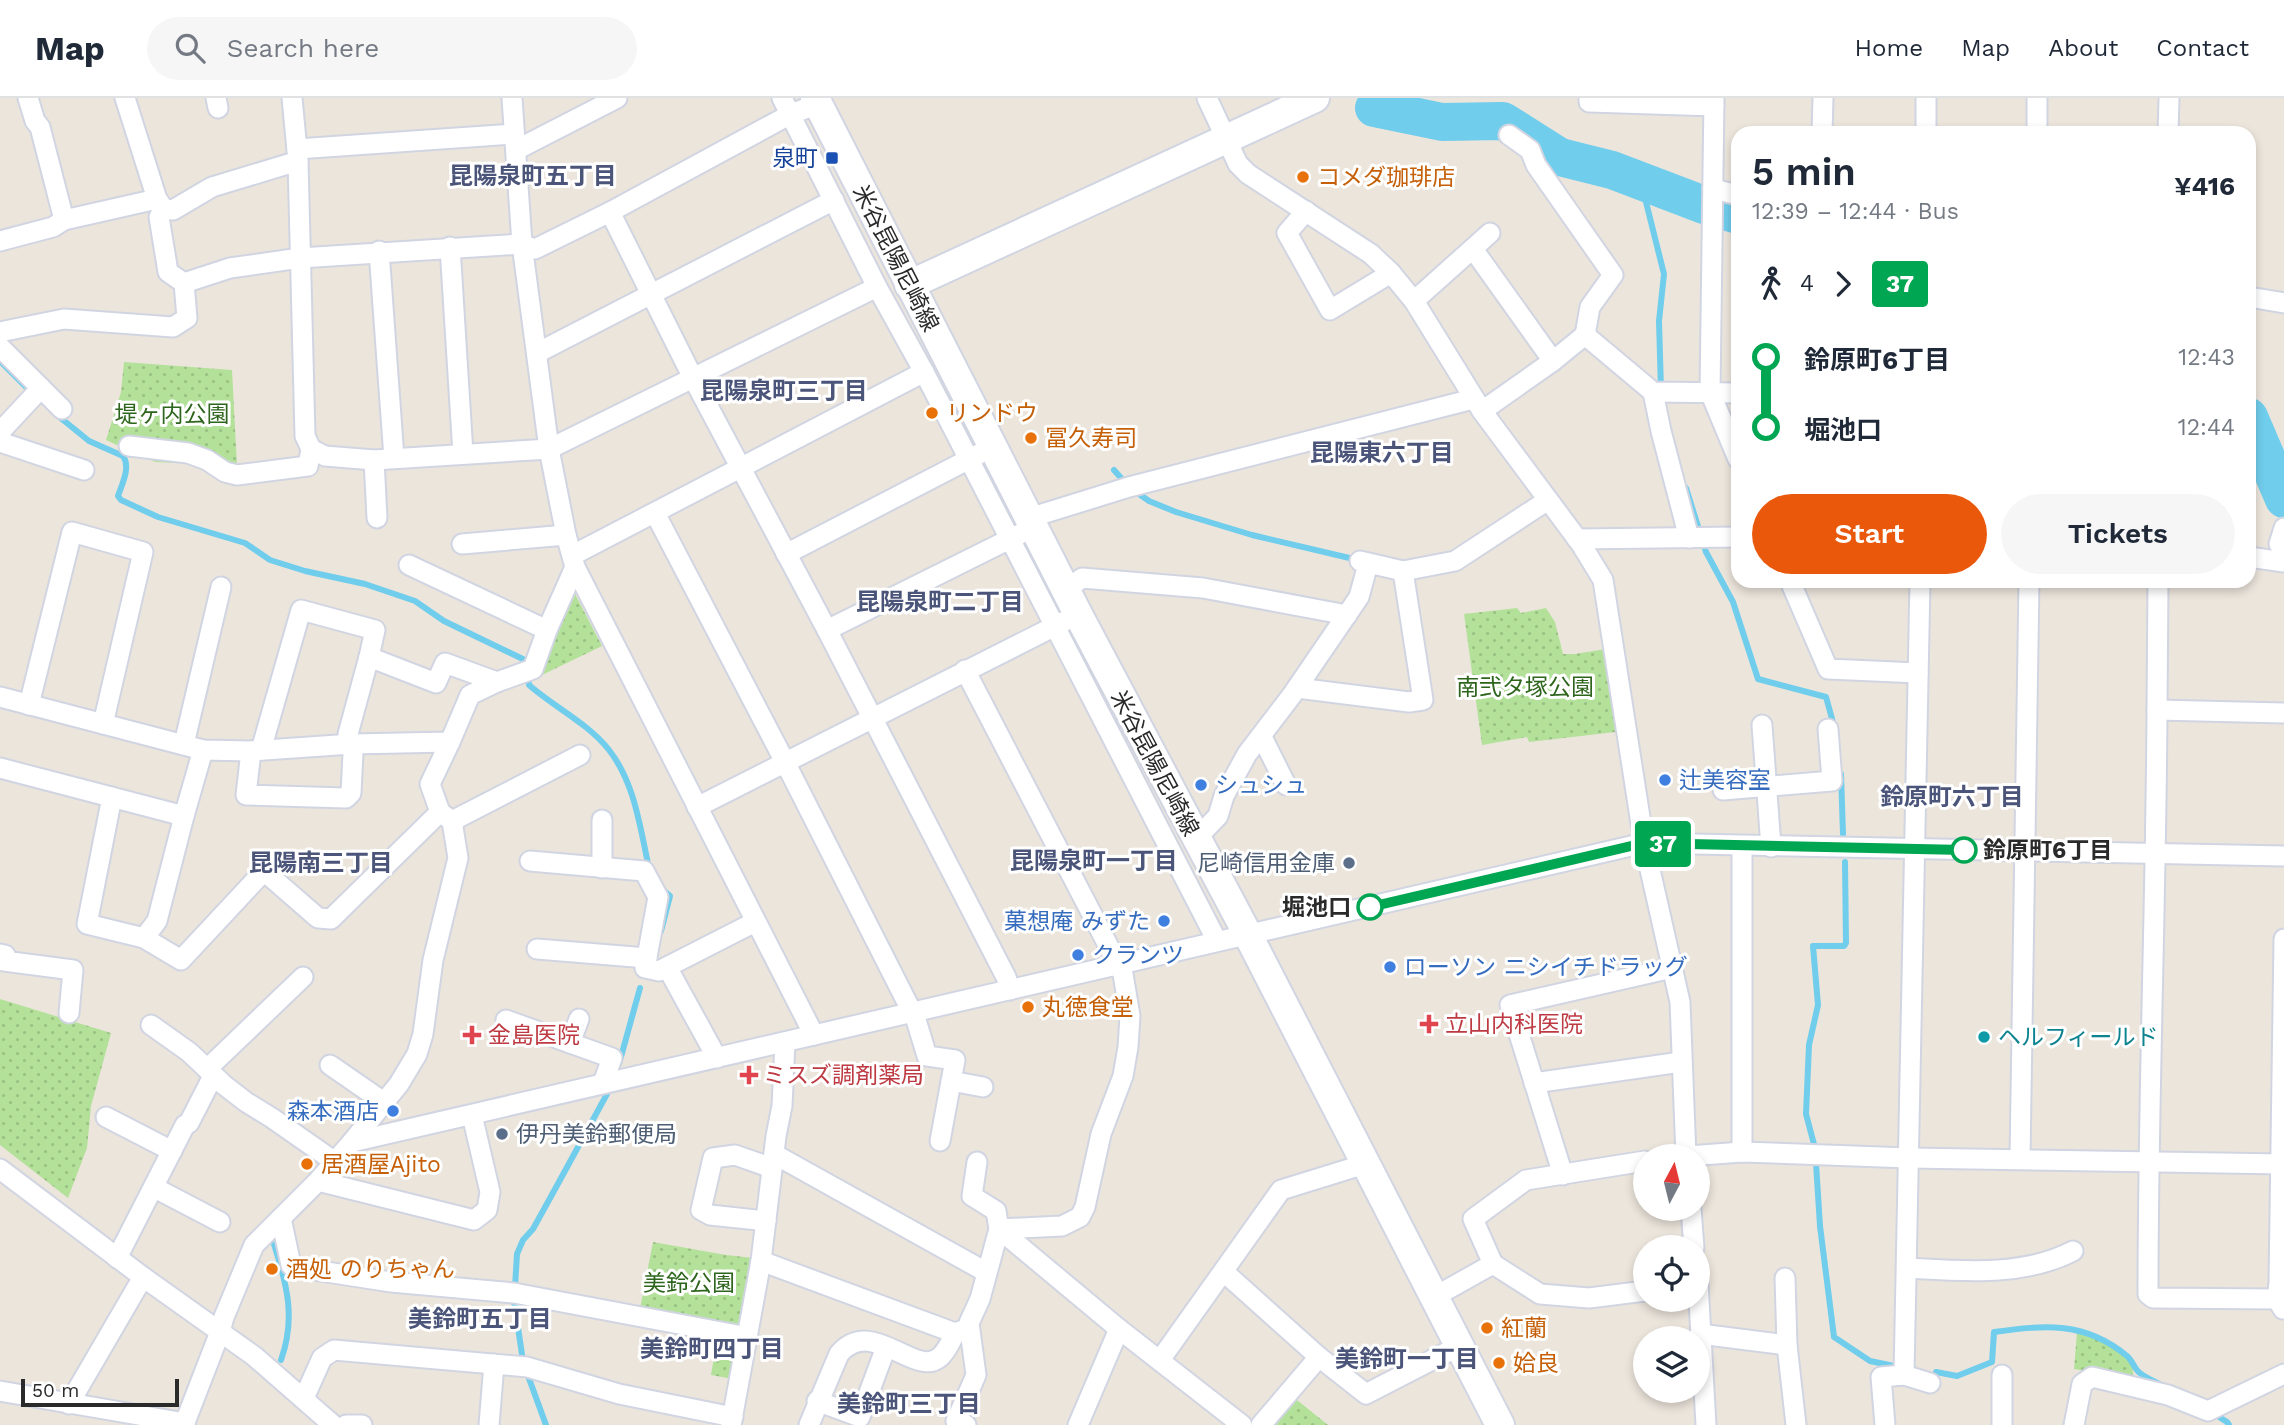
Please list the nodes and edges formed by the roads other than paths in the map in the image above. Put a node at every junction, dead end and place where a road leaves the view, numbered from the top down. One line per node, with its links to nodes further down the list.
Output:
1 (28, 98): 30 (street)
2 (125, 98): 27 (street)
3 (292, 98): 23 (street)
4 (512, 98): 22 (street)
5 (617, 98): 22 (street)
6 (1207, 98): 21 (street)
7 (1315, 98): 21 (main road)
8 (1589, 98): 14 (street)
9 (1823, 98): 16 (street)
10 (1926, 98): 17 (street)
11 (2037, 98): 18 (street)
12 (2169, 98): 19 (street)
13 (816, 101): 15 (street); 40 (main road, 米谷昆陽尼崎線)
14 (1714, 102): 26 (street)
15 (786, 106): 25 (street); 29 (street)
16 (1822, 126)
17 (1926, 126)
18 (2037, 126)
19 (2168, 126)
20 (1509, 135): 47 (street)
21 (1228, 138): 28 (street); 40 (main road)
22 (515, 142): 23 (street); 33 (street)
23 (297, 155): 27 (street); 37 (street)
24 (1731, 197): 26 (street)
25 (834, 200): 41 (street); 42 (street)
26 (1713, 201): 55 (street)
27 (161, 204): 30 (street); 39 (street)
28 (1306, 211): 38 (street); 38 (street)
29 (610, 212): 33 (street); 42 (street)
30 (64, 220): 32 (street)
31 (1490, 233): 35 (street)
32 (0, 241)
33 (522, 244): 34 (street); 49 (street)
34 (450, 247): 36 (street); 66 (street)
35 (1474, 249): 44 (street); 50 (street)
36 (379, 251): 37 (street); 67 (street)
37 (300, 258): 39 (street); 63 (street)
38 (1391, 273): 44 (street)
39 (184, 282): 46 (street)
40 (909, 285): 65 (main road, 米谷昆陽尼崎線)
41 (877, 286): 51 (street); 52 (street)
42 (652, 295): 49 (street); 52 (street)
43 (2256, 298): 45 (street)
44 (1414, 300): 57 (street)
45 (2284, 303)
46 (0, 332)
47 (1585, 335): 50 (street); 54 (street)
48 (0, 347): 53 (street)
49 (537, 353): 64 (street)
50 (1553, 361): 57 (street)
51 (924, 372): 65 (street); 68 (street)
52 (693, 378): 64 (street); 68 (street)
53 (41, 388): 58 (street); 59 (street)
54 (1653, 392): 55 (street); 77 (street)
55 (1710, 392): 56 (street); 61 (street)
56 (1731, 393)
57 (1478, 405): 70 (street); 73 (street)
58 (62, 409)
59 (0, 432)
60 (0, 442): 69 (street)
61 (1731, 442)
62 (129, 446): 63 (street)
63 (311, 449): 67 (street)
64 (549, 449): 66 (street); 75 (street)
65 (981, 453): 73 (main road, 米谷昆陽尼崎線); 80 (street)
66 (463, 454): 67 (street)
67 (384, 459): 72 (street)
68 (740, 467): 71 (street); 80 (street)
69 (84, 470)
70 (1548, 500): 78 (street); 86 (street)
71 (655, 513): 83 (street); 116 (street)
72 (377, 518)
73 (1025, 528): 92 (main road, 米谷昆陽尼崎線); 94 (street); 96 (street)
74 (2284, 528): 81 (street)
75 (566, 535): 79 (street); 83 (street)
76 (1731, 537): 77 (street)
77 (1689, 538): 78 (street)
78 (1577, 539): 127 (street)
79 (462, 544)
80 (786, 554): 96 (street)
81 (2284, 554)
82 (2256, 558): 84 (street)
83 (574, 561): 95 (street); 122 (street)
84 (2284, 562)
85 (409, 565): 95 (street)
86 (1403, 571): 93 (street); 101 (street)
87 (221, 587): 113 (street)
88 (1793, 588): 99 (street)
89 (1920, 588): 99 (street)
90 (2029, 588): 131 (street)
91 (2158, 588): 104 (street)
92 (1066, 590): 93 (street); 94 (main road, 米谷昆陽尼崎線)
93 (1347, 615): 101 (street)
94 (1067, 620): 98 (street); 126 (main road, 米谷昆陽尼崎線); 140 (street)
95 (547, 630): 100 (street)
96 (827, 630): 106 (street)
97 (369, 656): 100 (street); 112 (street); 114 (street)
98 (965, 670): 106 (street); 144 (street)
99 (1918, 673): 130 (street)
100 (496, 682): 111 (street)
101 (1297, 688): 110 (street)
102 (0, 697): 103 (street)
103 (29, 705): 107 (street); 107 (street)
104 (2157, 710): 105 (street); 132 (street)
105 (2284, 713)
106 (871, 718): 116 (street); 148 (street)
107 (103, 724): 113 (street)
108 (1762, 725): 119 (street)
109 (1828, 729): 119 (street)
110 (1262, 737): 118 (street); 126 (street)
111 (450, 742): 112 (street); 124 (street)
112 (352, 744): 114 (street); 114 (street)
113 (194, 747): 114 (street); 123 (street)
114 (256, 751)
115 (580, 755): 124 (street)
116 (785, 762): 122 (street); 149 (street)
117 (0, 768): 121 (street)
118 (1286, 785)
119 (1766, 786): 120 (street); 129 (street)
120 (1723, 790)
121 (112, 797): 123 (street); 138 (street)
122 (697, 807): 136 (street)
123 (184, 816): 138 (street)
124 (446, 816): 138 (street); 165 (street)
125 (602, 820): 135 (street)
126 (1195, 840): 137 (main road, 米谷昆陽尼崎線)
127 (1644, 843): 128 (street); 137 (street); 146 (street)
128 (1742, 846): 129 (street); 172 (street)
129 (1771, 847): 130 (street)
130 (1914, 850): 131 (street); 174 (street)
131 (2023, 851): 132 (street); 175 (street)
132 (2156, 855): 133 (street); 177 (street)
133 (2284, 856)
134 (530, 861): 135 (street)
135 (602, 867): 143 (street)
136 (755, 922): 145 (street); 154 (street)
137 (1248, 935): 140 (street); 181 (main road, 米谷昆陽尼崎線)
138 (144, 937)
139 (2284, 939): 182 (street)
140 (1217, 941): 144 (street)
141 (537, 949): 143 (street)
142 (0, 954): 150 (street)
143 (647, 958): 145 (street)
144 (1118, 964): 148 (street); 190 (street)
145 (667, 967): 157 (street)
146 (1672, 968): 158 (street); 163 (street)
147 (303, 976): 160 (street)
148 (1010, 990): 149 (street)
149 (910, 1012): 154 (street); 161 (street)
150 (69, 1013)
151 (579, 1019): 156 (street)
152 (506, 1020): 156 (street)
153 (151, 1025): 160 (street)
154 (814, 1035): 155 (street)
155 (785, 1042): 157 (street); 176 (street)
156 (570, 1043): 162 (street)
157 (717, 1058): 162 (street)
158 (1681, 1062): 163 (street); 170 (street)
159 (330, 1065): 165 (street)
160 (210, 1072): 171 (street); 178 (street)
161 (951, 1081): 164 (street); 168 (street)
162 (603, 1083): 166 (street)
163 (1534, 1083): 184 (street)
164 (983, 1087)
165 (386, 1103): 169 (street)
166 (472, 1115): 169 (street); 185 (street)
167 (106, 1117): 171 (street)
168 (940, 1141)
169 (352, 1142): 178 (street)
170 (1682, 1144)
171 (172, 1151): 186 (street)
172 (1742, 1152): 173 (street); 174 (street)
173 (1710, 1154)
174 (1909, 1158): 175 (street); 195 (street)
175 (2020, 1159): 177 (street)
176 (773, 1161): 188 (street); 188 (street); 196 (street)
177 (2148, 1161): 182 (street); 202 (street)
178 (335, 1162): 185 (street)
179 (978, 1162): 190 (street)
180 (1633, 1163): 184 (street)
181 (1365, 1164): 197 (street); 201 (main road, 米谷昆陽尼崎線)
182 (2282, 1164): 202 (street)
183 (0, 1169): 192 (street)
184 (1563, 1175): 194 (street)
185 (318, 1181): 187 (street)
186 (155, 1188): 189 (street); 192 (street)
187 (281, 1218): 205 (street); 207 (street)
188 (766, 1221): 193 (street)
189 (220, 1222)
190 (999, 1230): 196 (street); 203 (street)
191 (2073, 1251): 195 (street)
192 (117, 1258): 198 (street)
193 (761, 1261): 204 (street); 207 (street)
194 (1493, 1265): 200 (street); 201 (street)
195 (1907, 1268): 215 (street)
196 (986, 1272): 204 (street)
197 (1224, 1272): 211 (street); 212 (street)
198 (143, 1278): 205 (street); 222 (street)
199 (1786, 1278): 208 (street)
200 (1633, 1293)
201 (1434, 1297): 210 (main road, 米谷昆陽尼崎線)
202 (2280, 1305)
203 (1119, 1329): 212 (street); 231 (street)
204 (962, 1331): 209 (street); 225 (street)
205 (220, 1332): 219 (street); 224 (street)
206 (1710, 1335): 208 (street)
207 (748, 1337): 223 (street)
208 (1787, 1345): 236 (street)
209 (886, 1346): 220 (street); 220 (street)
210 (1459, 1346): 211 (street); 234 (main road, 米谷昆陽尼崎線)
211 (1319, 1357): 233 (street)
212 (1160, 1360): 232 (street)
213 (494, 1364): 219 (street); 223 (street); 229 (street)
214 (2284, 1374): 239 (street)
215 (1904, 1375): 217 (street); 237 (street)
216 (2002, 1375): 238 (street)
217 (1930, 1383)
218 (0, 1391): 222 (street)
219 (304, 1398): 226 (street)
220 (817, 1401): 230 (street)
221 (1705, 1403): 235 (street)
222 (69, 1404): 224 (street)
223 (732, 1421)
224 (185, 1424)
225 (957, 1424)
226 (332, 1425)
227 (346, 1425): 228 (street)
228 (362, 1425)
229 (489, 1425)
230 (809, 1425)
231 (1078, 1425)
232 (1242, 1425)
233 (1261, 1425)
234 (1500, 1425)
235 (1706, 1425)
236 (1796, 1425)
237 (1885, 1425)
238 (2002, 1425)
239 (2074, 1425)

